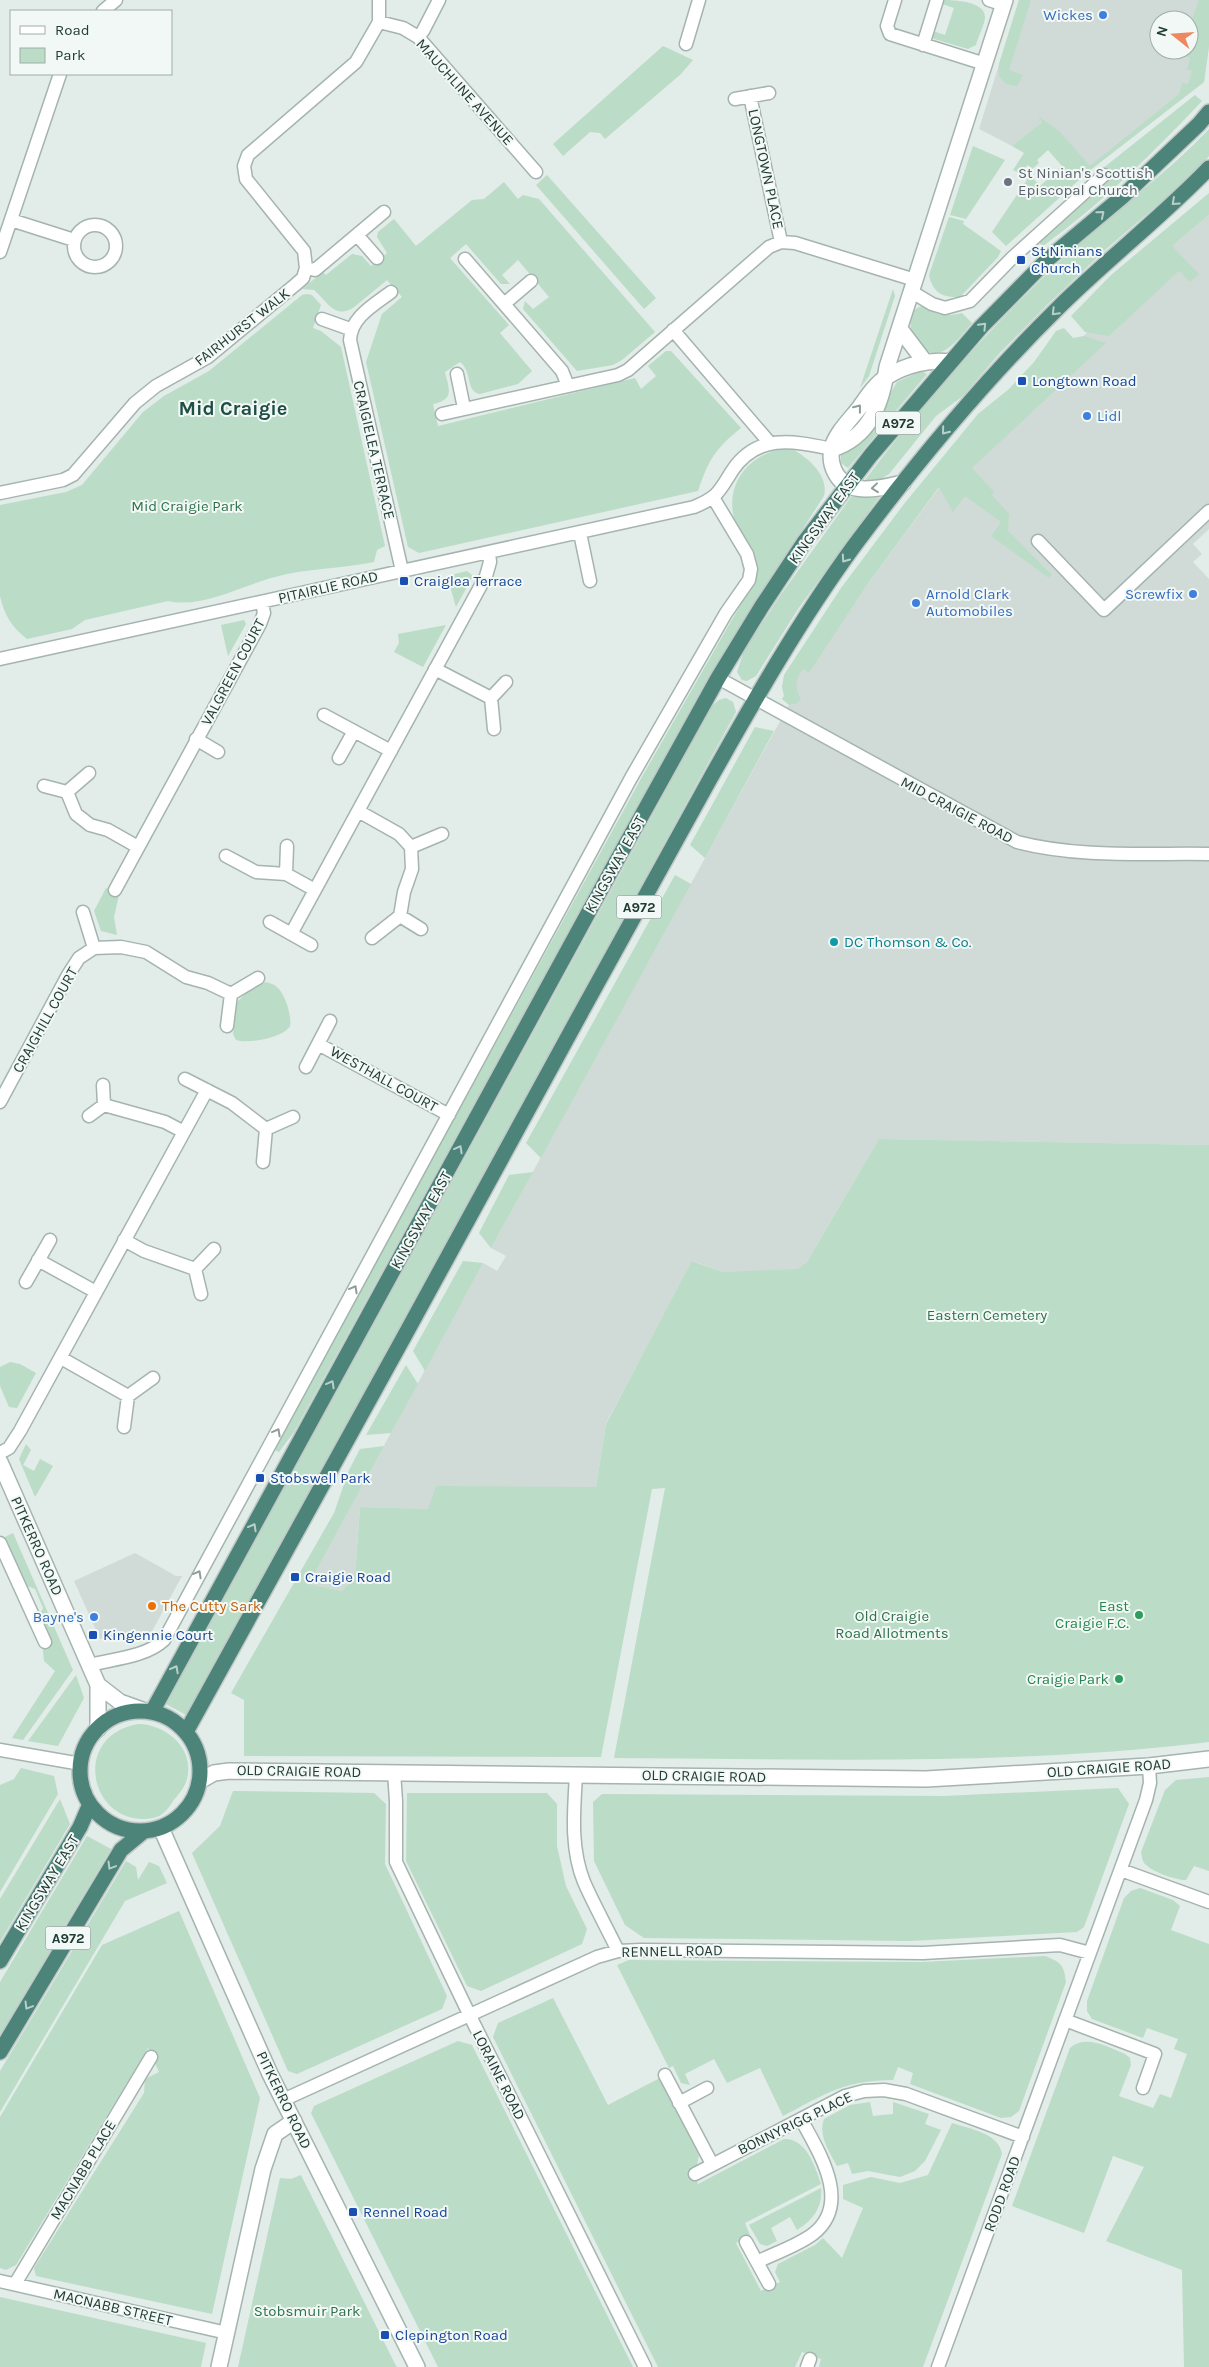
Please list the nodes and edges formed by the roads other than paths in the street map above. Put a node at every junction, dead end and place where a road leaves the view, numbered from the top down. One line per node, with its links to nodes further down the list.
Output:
1 (116, 0): 9 (street)
2 (379, 0): 10 (street)
3 (438, 0): 11 (street)
4 (699, 0): 12 (street)
5 (895, 0): 13 (street)
6 (937, 0): 13 (street)
7 (989, 0): 8 (street)
8 (1005, 2): 14 (street)
9 (104, 10)
10 (379, 22): 11 (street, MAUCHLINE AVENUE); 31 (street)
11 (418, 37): 21 (street, MAUCHLINE AVENUE)
12 (686, 44)
13 (923, 45): 14 (street)
14 (985, 64): 33 (street)
15 (60, 75): 24 (street)
16 (769, 93): 17 (street, LONGTOWN PLACE)
17 (750, 96): 18 (street, LONGTOWN PLACE); 27 (street, LONGTOWN PLACE)
18 (735, 99)
19 (1209, 112): 41 (highway, KINGSWAY EAST / A972, one-way to 19)
20 (1209, 168): 49 (highway, A972, one-way to 49)
21 (536, 172)
22 (1104, 175): 33 (street)
23 (384, 212): 25 (street)
24 (11, 220): 26 (street); 28 (street)
25 (357, 235): 29 (street); 31 (street)
26 (74, 240)
27 (781, 242): 33 (street); 38 (street)
28 (0, 252)
29 (377, 258)
30 (465, 259): 35 (street)
31 (306, 268): 51 (street, FAIRHURST WALK)
32 (531, 281): 35 (street)
33 (914, 286): 39 (street)
34 (391, 292): 37 (street)
35 (504, 304): 44 (street)
36 (322, 319): 37 (street)
37 (350, 328): 57 (street, CRAIGIELEA TERRACE)
38 (673, 330): 44 (street); 47 (street)
39 (900, 330): 40 (street); 43 (street)
40 (924, 362): 41 (street); 43 (street)
41 (950, 362): 50 (highway, KINGSWAY EAST / A972)
42 (456, 374): 45 (street)
43 (886, 377): 48 (street)
44 (568, 386): 45 (street)
45 (464, 408): 46 (street)
46 (442, 414)
47 (769, 442): 48 (street); 52 (street)
48 (832, 449): 50 (street)
49 (903, 483): 50 (street, one-way to 50); 65 (highway, A972, one-way to 65)
50 (848, 485): 62 (highway, KINGSWAY EAST / A972)
51 (0, 493)
52 (714, 498): 54 (street, PITAIRLIE ROAD); 105 (street, KINGSWAY EAST)
53 (1209, 511): 55 (street)
54 (580, 533): 56 (street, PITAIRLIE ROAD); 58 (street)
55 (1038, 541)
56 (489, 553): 57 (street, PITAIRLIE ROAD); 61 (street)
57 (402, 571): 59 (street, PITAIRLIE ROAD)
58 (590, 581)
59 (262, 602): 60 (street, PITAIRLIE ROAD); 69 (street, VALGREEN COURT)
60 (0, 657)
61 (435, 669): 64 (street); 70 (street)
62 (718, 678): 65 (street, MID CRAIGIE ROAD); 129 (highway, KINGSWAY EAST / A972, one-way to 62)
63 (506, 682): 64 (street)
64 (492, 698): 67 (street)
65 (754, 700): 81 (street, MID CRAIGIE ROAD); 131 (highway, A972)
66 (324, 715): 68 (street)
67 (494, 729)
68 (354, 731): 70 (street); 72 (street)
69 (196, 740): 71 (street, VALGREEN COURT); 79 (street, VALGREEN COURT)
70 (391, 751): 76 (street)
71 (218, 752)
72 (339, 758)
73 (89, 773): 75 (street)
74 (44, 786): 75 (street)
75 (67, 792): 79 (street)
76 (358, 811): 80 (street); 85 (street)
77 (442, 834): 80 (street)
78 (287, 846): 83 (street)
79 (138, 847): 84 (street, VALGREEN COURT)
80 (411, 848): 87 (street)
81 (1209, 854)
82 (226, 856): 83 (street)
83 (286, 874): 85 (street)
84 (115, 890)
85 (315, 890): 90 (street)
86 (83, 912): 93 (street)
87 (400, 916): 89 (street); 91 (street)
88 (270, 922): 90 (street)
89 (421, 929)
90 (291, 934): 92 (street)
91 (372, 938)
92 (311, 945)
93 (94, 948): 95 (street); 103 (street, CRAIGHILL COURT)
94 (258, 978): 95 (street)
95 (231, 994): 97 (street)
96 (330, 1022): 98 (street, WESTHALL COURT)
97 (227, 1026)
98 (318, 1044): 99 (street, WESTHALL COURT); 105 (street, WESTHALL COURT)
99 (306, 1067)
100 (185, 1079): 102 (street)
101 (103, 1085): 104 (street)
102 (208, 1090): 108 (street); 109 (street)
103 (1, 1099)
104 (104, 1105): 106 (street); 109 (street)
105 (449, 1115): 127 (street, KINGSWAY EAST, one-way to 105)
106 (89, 1116)
107 (293, 1117): 108 (street)
108 (266, 1129): 110 (street)
109 (184, 1132): 112 (street)
110 (263, 1162)
111 (50, 1240): 114 (street)
112 (124, 1240): 115 (street); 117 (street)
113 (214, 1249): 115 (street)
114 (38, 1260): 116 (street); 117 (street)
115 (195, 1269): 118 (street)
116 (26, 1282)
117 (96, 1292): 119 (street)
118 (201, 1294)
119 (60, 1358): 121 (street); 123 (street)
120 (153, 1378): 121 (street)
121 (128, 1396): 122 (street)
122 (124, 1427)
123 (0, 1453)
124 (0, 1462): 127 (street, PITKERRO ROAD)
125 (0, 1543): 126 (street)
126 (45, 1642)
127 (89, 1665): 128 (street, PITKERRO ROAD)
128 (98, 1685): 129 (street, PITKERRO ROAD); 130 (street, PITKERRO ROAD)
129 (149, 1712): 130 (highway); 131 (highway)
130 (98, 1730): 134 (highway)
131 (186, 1732): 138 (highway)
132 (0, 1750): 134 (street)
133 (1209, 1759): 135 (street, OLD CRAIGIE ROAD)
134 (81, 1764): 139 (highway)
135 (1149, 1766): 137 (street, OLD CRAIGIE ROAD); 142 (street, RODD ROAD)
136 (394, 1772): 137 (street, OLD CRAIGIE ROAD); 138 (street, OLD CRAIGIE ROAD); 147 (street, LORAINE ROAD)
137 (576, 1775): 144 (street)
138 (200, 1780): 140 (highway)
139 (90, 1804): 141 (highway); 146 (highway, KINGSWAY EAST / A972)
140 (161, 1828): 141 (highway); 154 (street, PITKERRO ROAD)
141 (144, 1831): 149 (highway, A972, one-way to 149)
142 (1121, 1870): 143 (street); 145 (street, RODD ROAD)
143 (1209, 1902)
144 (618, 1951): 145 (street, RENNELL ROAD); 147 (street, RENNELL ROAD)
145 (1090, 1953): 148 (street, RODD ROAD)
146 (0, 1960)
147 (470, 2016): 154 (street, RENNELL ROAD); 169 (street, LORAINE ROAD)
148 (1065, 2020): 153 (street); 158 (street, RODD ROAD)
149 (0, 2052)
150 (151, 2057): 164 (street, MACNABB PLACE)
151 (665, 2075): 155 (street)
152 (707, 2088): 155 (street)
153 (1143, 2088)
154 (283, 2100): 157 (street, PITKERRO ROAD)
155 (679, 2103): 159 (street)
156 (801, 2119): 158 (street, BONNYRIGG PLACE); 159 (street, BONNYRIGG PLACE); 162 (street)
157 (294, 2121): 166 (street); 168 (street, PITKERRO ROAD)
158 (1023, 2137): 170 (street, RODD ROAD)
159 (712, 2164): 160 (street, BONNYRIGG PLACE)
160 (694, 2174)
161 (746, 2242): 162 (street)
162 (757, 2262): 165 (street)
163 (0, 2281): 164 (street, MACNABB STREET)
164 (15, 2284): 166 (street, MACNABB STREET)
165 (769, 2284)
166 (227, 2333): 167 (street)
167 (219, 2367)
168 (417, 2367)
169 (645, 2367)
170 (938, 2367)

